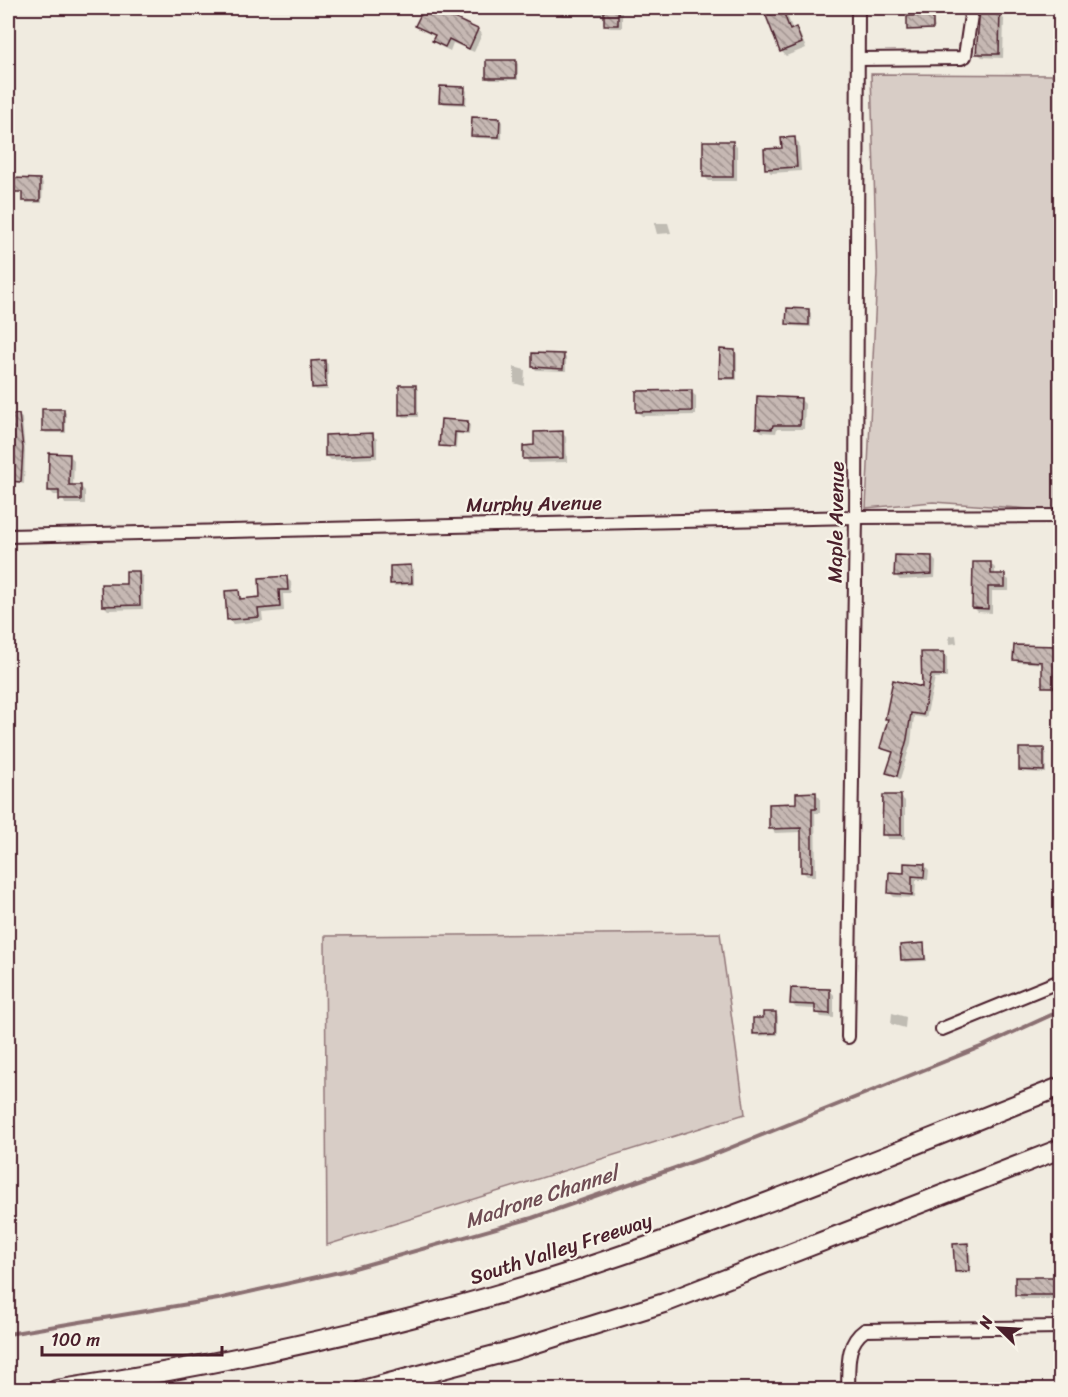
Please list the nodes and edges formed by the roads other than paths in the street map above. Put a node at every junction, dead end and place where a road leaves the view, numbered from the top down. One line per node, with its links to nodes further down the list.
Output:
1 (858, 8): 3 (street, Maple Avenue)
2 (972, 8): 3 (street)
3 (858, 59): 5 (street, Maple Avenue)
4 (1060, 516): 5 (street, Murphy Avenue)
5 (856, 517): 6 (street, Murphy Avenue); 9 (street, Maple Avenue)
6 (8, 536)
7 (1060, 981): 8 (street)
8 (942, 1029)
9 (848, 1037)
10 (1060, 1087): 13 (highway, South Valley Freeway)
11 (1060, 1149): 14 (highway)
12 (1060, 1327): 15 (street)
13 (57, 1389)
14 (363, 1389)
15 (848, 1389)

